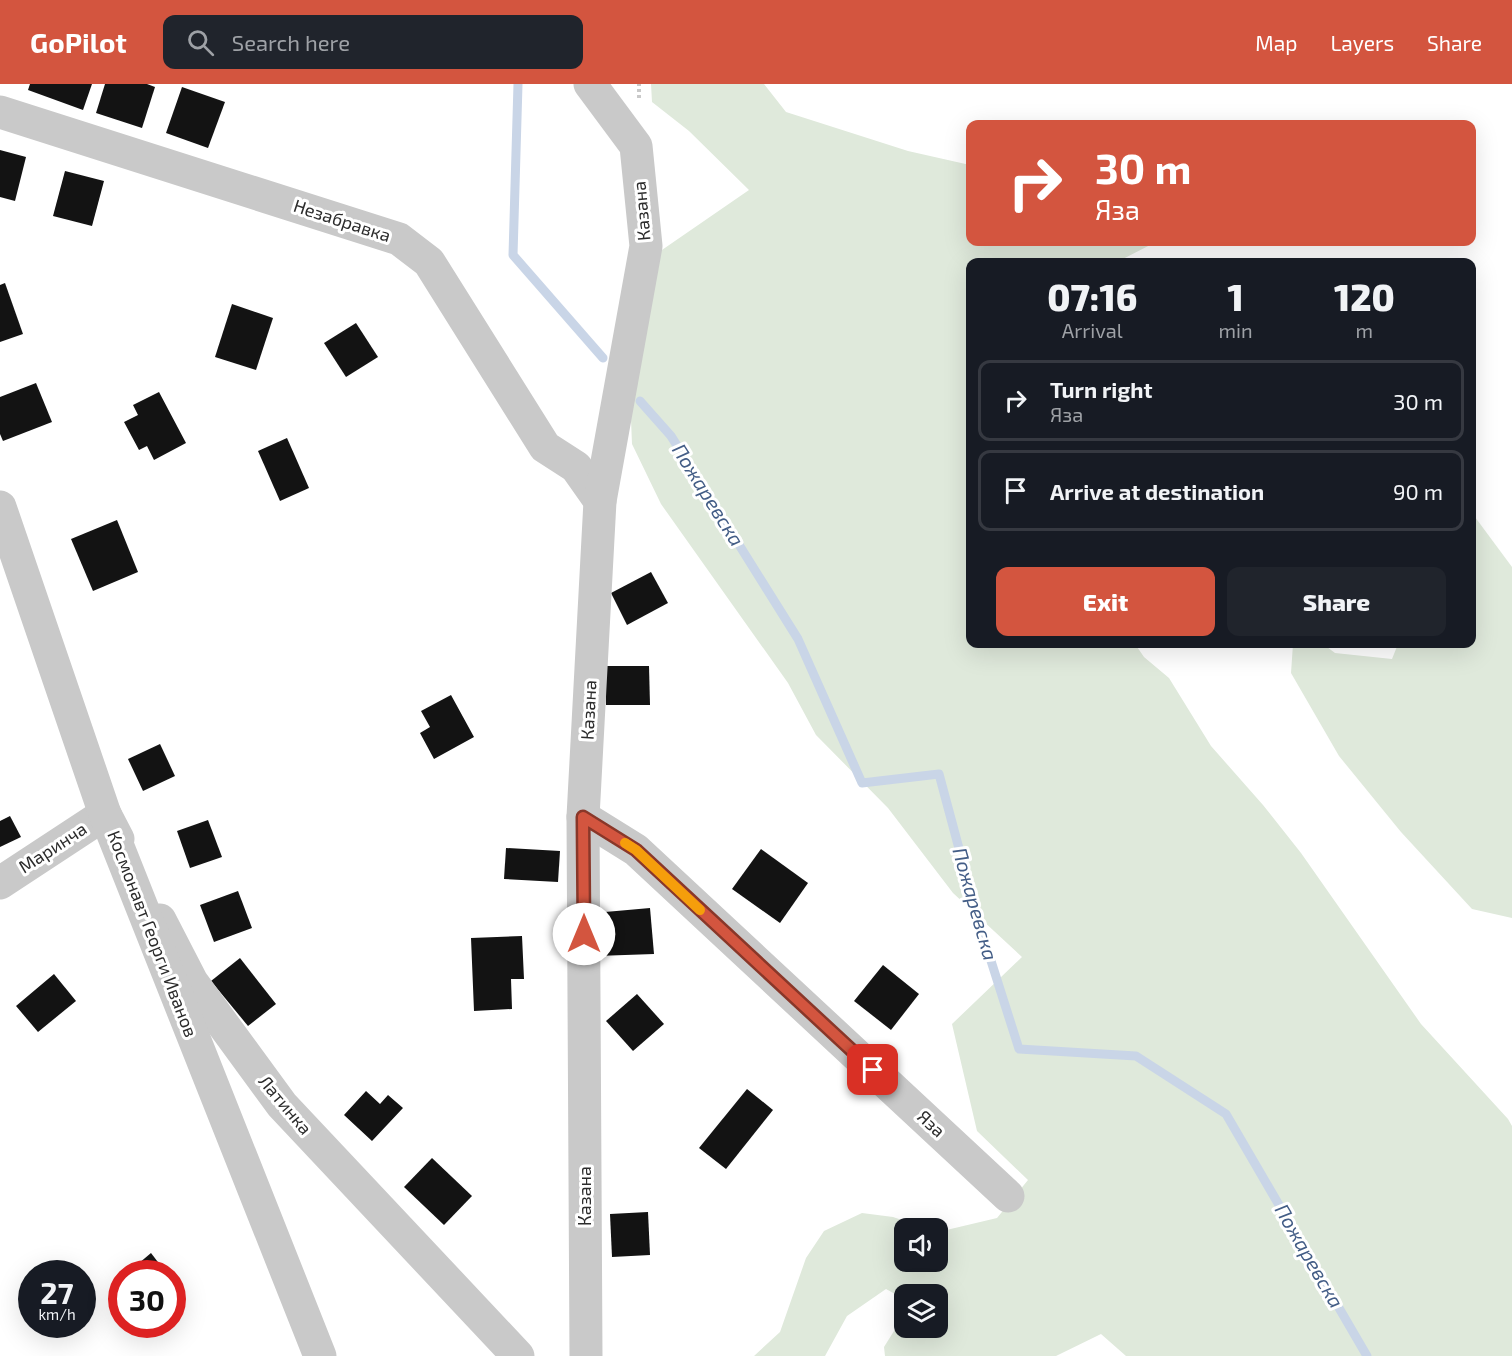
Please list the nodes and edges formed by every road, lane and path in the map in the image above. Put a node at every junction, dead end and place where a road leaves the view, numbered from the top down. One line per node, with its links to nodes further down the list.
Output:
1 (590, 84): 3 (street, Казана)
2 (0, 112): 3 (street, Незабравка)
3 (600, 501): 6 (street, Казана)
4 (0, 507): 5 (street, Космонавт Георги Иванов)
5 (105, 814): 7 (street, Маринча); 9 (street, Космонавт Георги Иванов); 10 (street, Латинка)
6 (583, 817): 8 (street, Яза); 11 (street, Казана)
7 (0, 883)
8 (1008, 1196)
9 (320, 1356)
10 (518, 1356)
11 (586, 1356)

